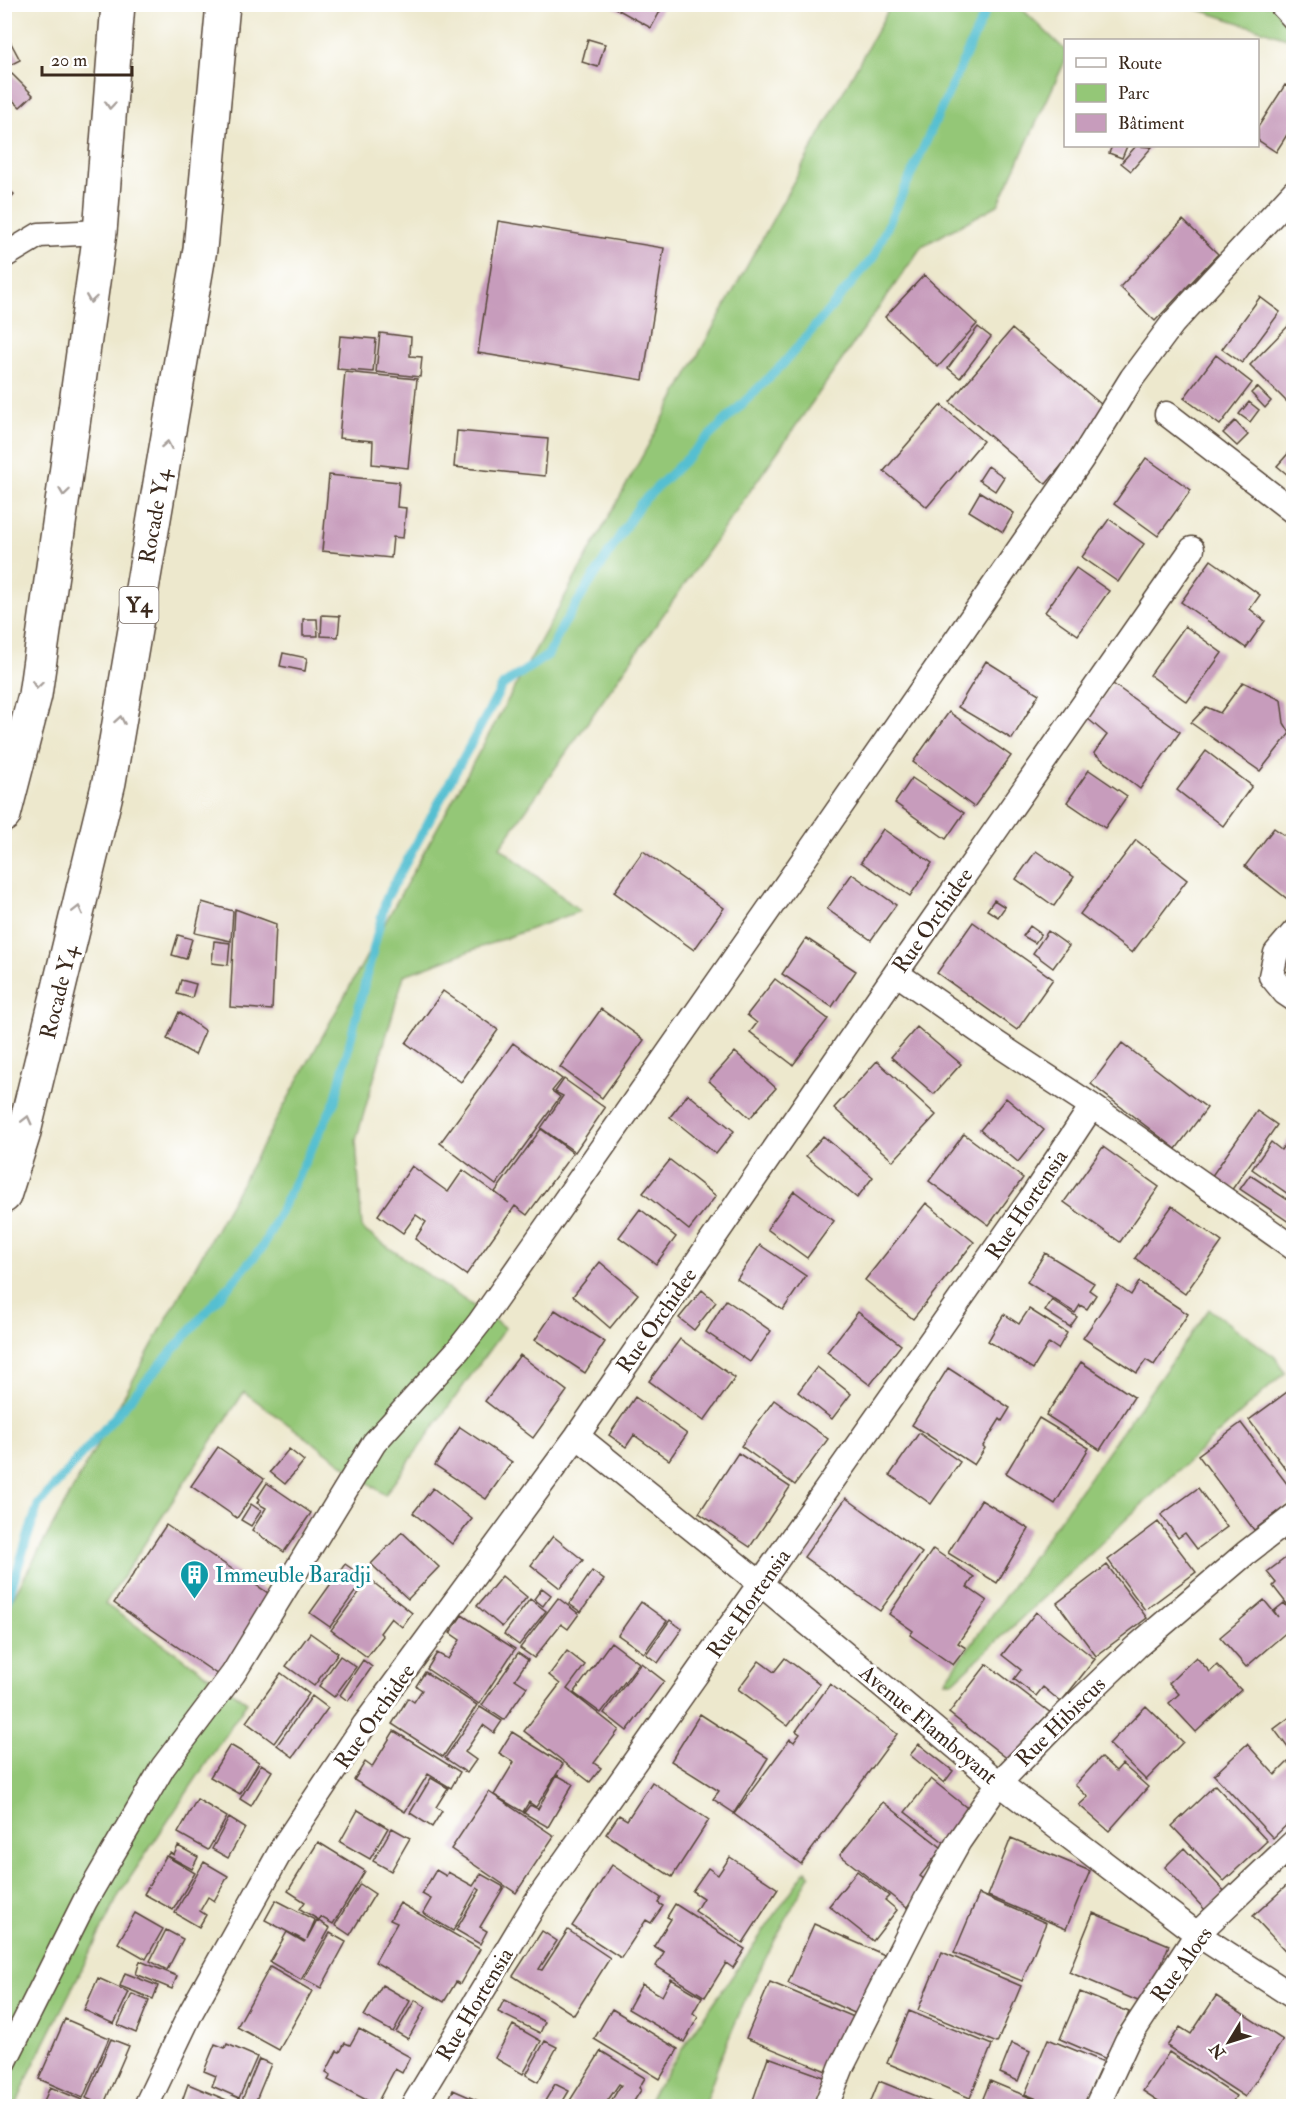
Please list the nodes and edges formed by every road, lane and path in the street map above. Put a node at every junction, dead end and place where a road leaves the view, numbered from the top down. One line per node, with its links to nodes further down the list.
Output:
1 (118, 4): 6 (highway, one-way to 6)
2 (223, 4): 16 (highway, Rocade Y4 / Y4, one-way to 2)
3 (1281, 4): 4 (street)
4 (1293, 18)
5 (1293, 192): 25 (street)
6 (100, 232): 7 (street); 11 (highway, one-way to 11)
7 (4, 256)
8 (1167, 414): 9 (street)
9 (1293, 512)
10 (1192, 549): 13 (street, Rue Orchidee)
11 (4, 815)
12 (1293, 932): 14 (street)
13 (896, 973): 15 (street); 18 (street, Rue Orchidee)
14 (1293, 999)
15 (1092, 1106): 17 (street); 20 (street, Rue Hortensia)
16 (4, 1196)
17 (1293, 1248)
18 (577, 1436): 20 (street, Avenue Flamboyant); 26 (street, Rue Orchidee)
19 (1293, 1516): 21 (street, Rue Hibiscus)
20 (761, 1584): 21 (street, Avenue Flamboyant); 27 (street, Rue Hortensia)
21 (999, 1783): 23 (street, Avenue Flamboyant); 28 (street, Rue Hibiscus)
22 (1293, 1842): 23 (street, Rue Aloes)
23 (1197, 1934): 24 (street, Avenue Flamboyant); 29 (street, Rue Aloes)
24 (1293, 1997)
25 (4, 2063)
26 (146, 2106)
27 (413, 2106)
28 (826, 2106)
29 (1097, 2106)

